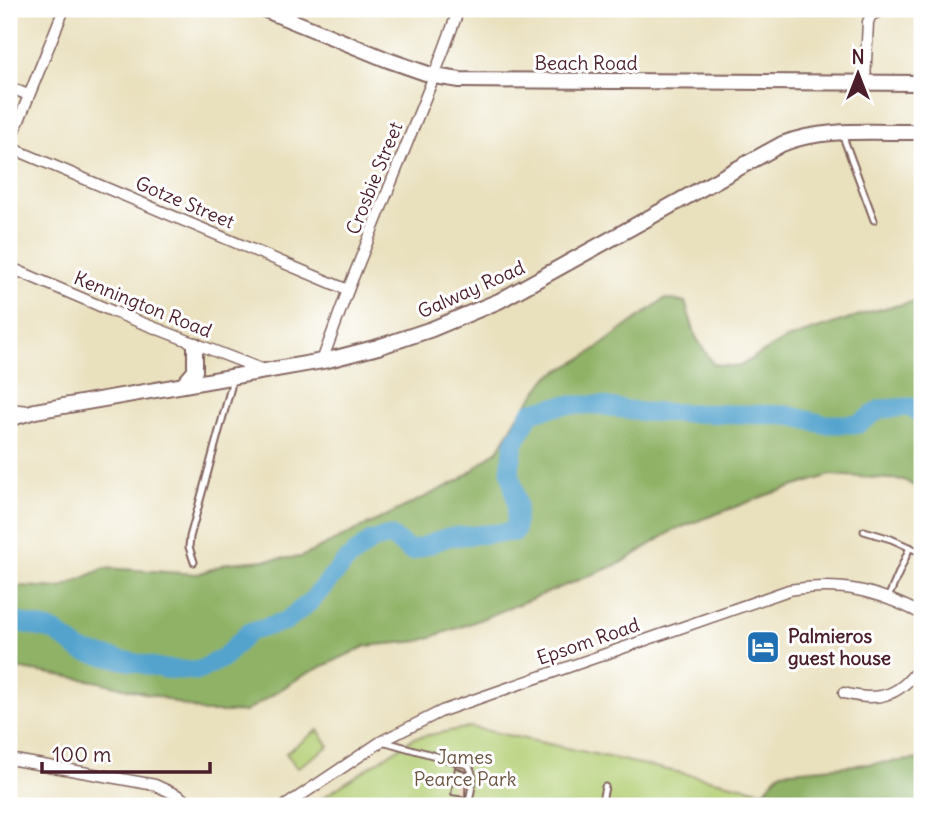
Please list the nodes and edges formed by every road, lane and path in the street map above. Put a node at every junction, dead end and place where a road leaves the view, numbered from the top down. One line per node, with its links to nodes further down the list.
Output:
1 (64, 9): 11 (street)
2 (263, 9): 7 (street, Beach Road)
3 (459, 9): 7 (street, Crosbie Street)
4 (859, 9): 6 (street)
5 (886, 9): 6 (street)
6 (871, 15): 8 (street)
7 (434, 76): 8 (street, Beach Road); 17 (street, Crosbie Street)
8 (865, 82): 9 (street, Beach Road)
9 (922, 83)
10 (9, 87): 11 (street)
11 (28, 95): 14 (street)
12 (922, 132): 13 (street, Galway Road)
13 (842, 134): 15 (lane); 19 (street, Galway Road)
14 (9, 146): 17 (street, Gotze Street)
15 (874, 220)
16 (9, 267): 18 (street, Kennington Road)
17 (348, 290): 19 (street, Crosbie Street)
18 (195, 345): 20 (street, Kennington Road); 22 (street)
19 (322, 361): 20 (street, Galway Road)
20 (266, 371): 21 (street, Galway Road)
21 (231, 377): 22 (street, Galway Road); 29 (lane)
22 (183, 385): 24 (street, Galway Road)
23 (9, 409): 24 (street)
24 (35, 411): 25 (street, Galway Road)
25 (9, 419)
26 (864, 531): 27 (lane)
27 (910, 547): 28 (lane); 30 (lane)
28 (922, 553)
29 (194, 562)
30 (888, 598): 31 (street, Epsom Road); 34 (street, Epsom Road)
31 (922, 614)
32 (922, 663): 33 (street)
33 (844, 693)
34 (382, 741): 38 (street, Epsom Road); 39 (lane)
35 (9, 759): 37 (street)
36 (605, 787): 40 (lane)
37 (192, 806)
38 (285, 806)
39 (468, 806)
40 (601, 806)

